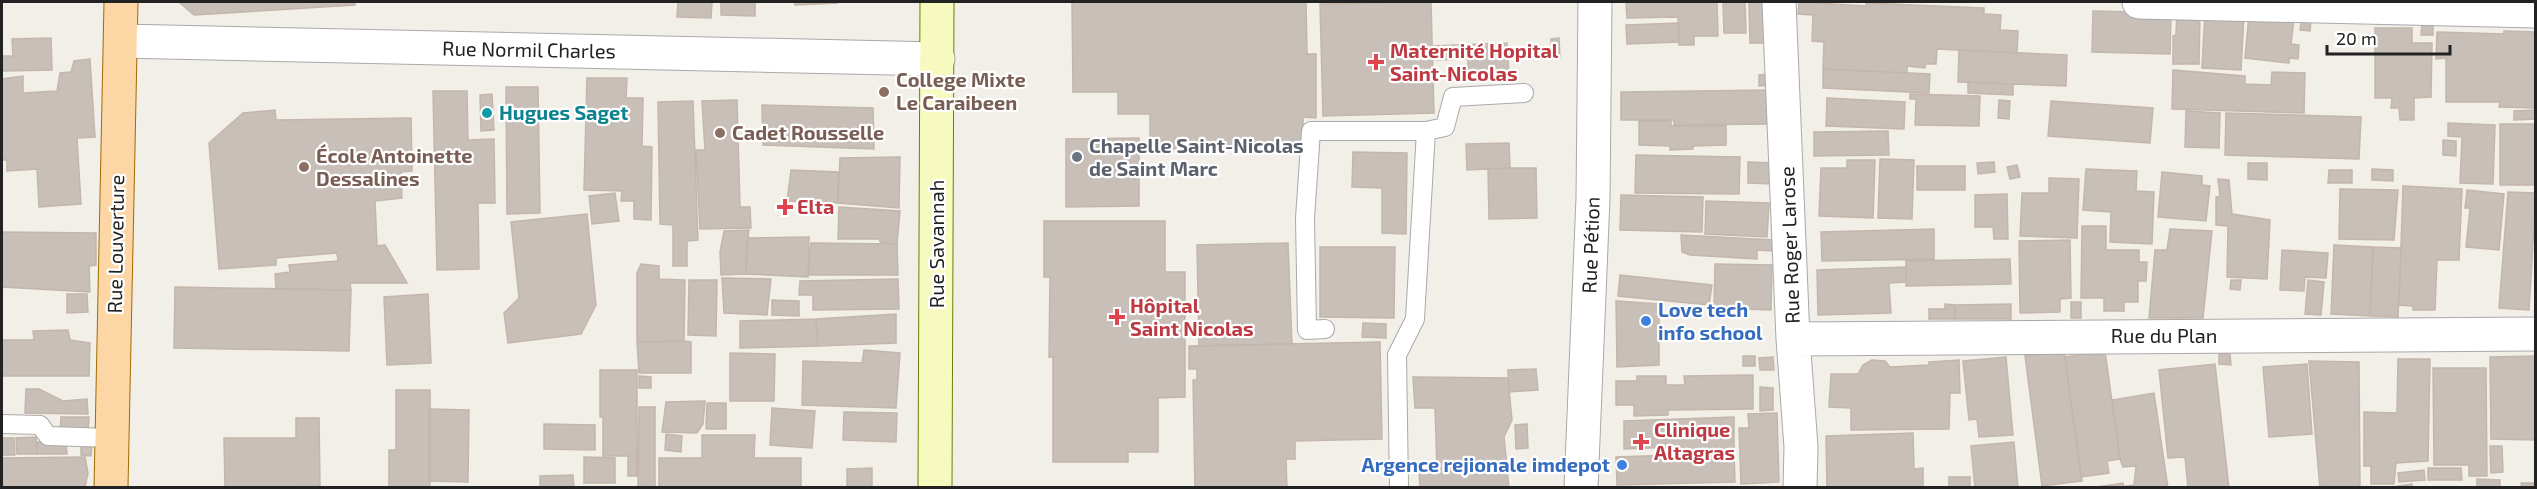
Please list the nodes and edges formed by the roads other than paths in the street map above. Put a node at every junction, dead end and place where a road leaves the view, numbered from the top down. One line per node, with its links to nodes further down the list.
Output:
1 (121, 2): 7 (main road, Rue Louverture)
2 (937, 2): 8 (street, Rue Savannah)
3 (1595, 2): 19 (street, Rue Pétion)
4 (1779, 2): 13 (street, Rue Roger Larose)
5 (2139, 2): 6 (street)
6 (2535, 11)
7 (121, 41): 8 (street, Rue Normil Charles); 15 (main road, Rue Louverture)
8 (938, 59): 17 (street, Rue Savannah)
9 (1524, 93): 10 (lane)
10 (1426, 131): 11 (lane); 18 (lane)
11 (1325, 329)
12 (2535, 334): 13 (street, Rue du Plan)
13 (1793, 339): 20 (street, Rue Roger Larose)
14 (2, 424): 15 (lane)
15 (112, 438): 16 (main road, Rue Louverture)
16 (111, 488)
17 (935, 488)
18 (1399, 488)
19 (1581, 488)
20 (1800, 488)

